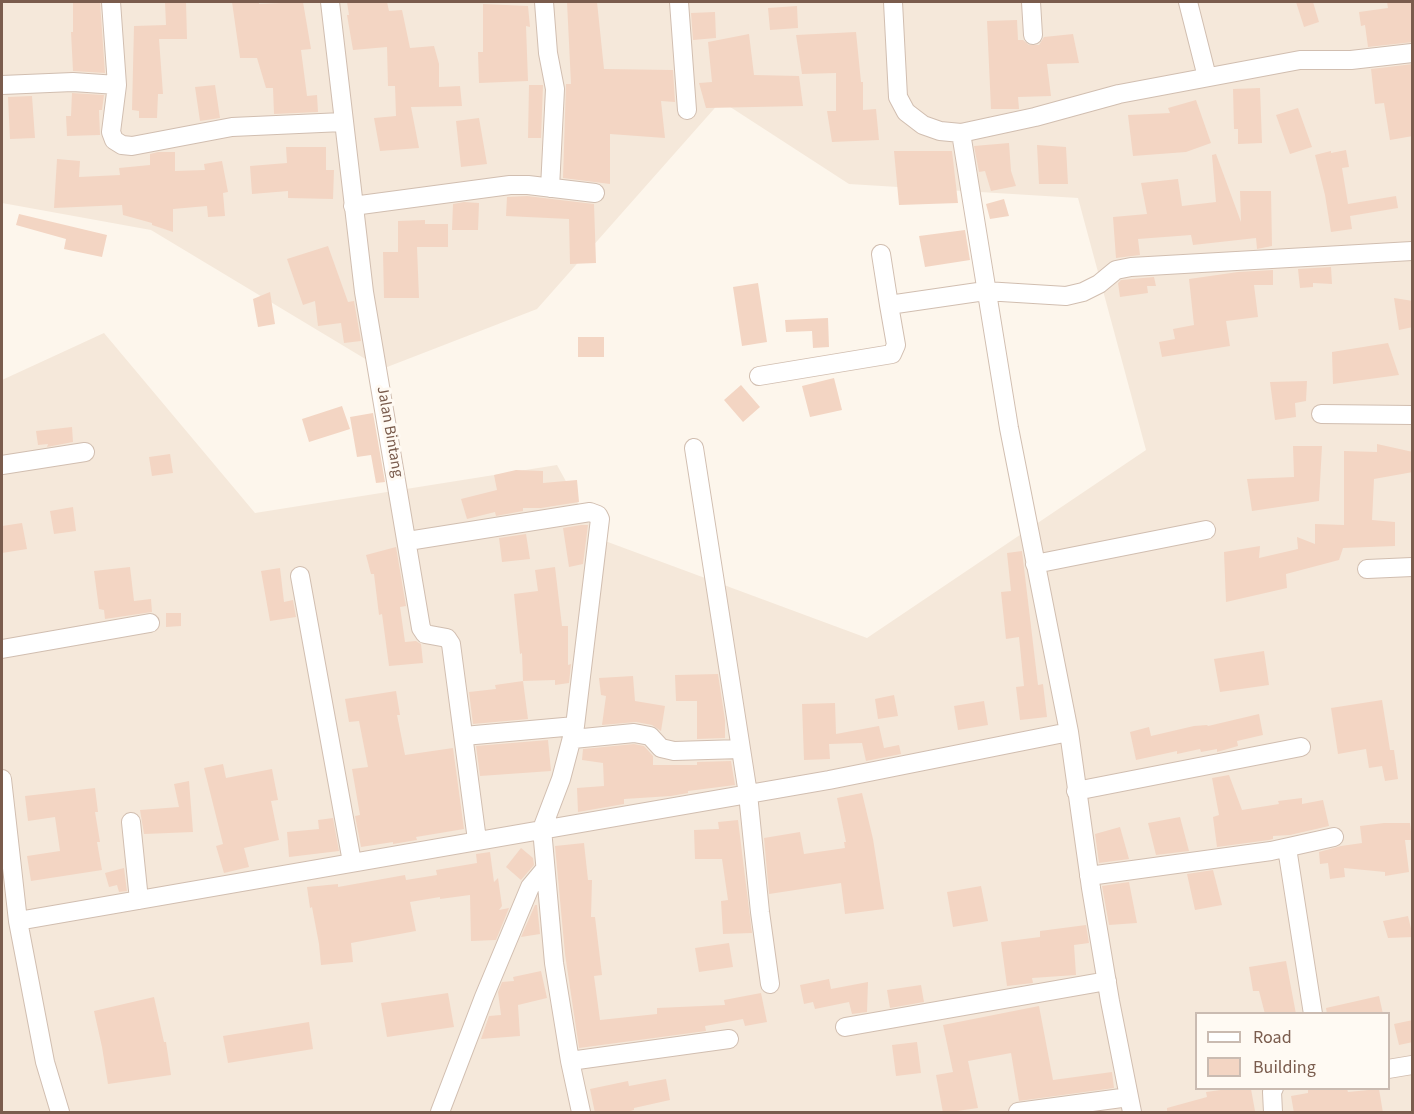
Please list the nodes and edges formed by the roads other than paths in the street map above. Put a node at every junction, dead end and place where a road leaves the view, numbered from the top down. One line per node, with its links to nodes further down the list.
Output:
1 (111, 2): 12 (street)
2 (330, 2): 14 (street, Jalan Bintang)
3 (544, 2): 16 (street)
4 (679, 2): 13 (street)
5 (893, 2): 15 (street)
6 (1031, 2): 8 (street)
7 (1188, 2): 10 (street)
8 (1033, 35)
9 (1413, 53): 10 (street)
10 (1208, 77): 15 (street)
11 (2, 85): 12 (street)
12 (117, 85): 14 (street)
13 (687, 110)
14 (343, 122): 18 (street, Jalan Bintang)
15 (960, 133): 21 (street)
16 (550, 188): 17 (street); 18 (street)
17 (595, 193)
18 (353, 206): 30 (street, Jalan Bintang)
19 (1413, 252): 21 (street)
20 (881, 254): 22 (street)
21 (985, 291): 22 (street); 31 (street)
22 (889, 305): 23 (street)
23 (759, 376)
24 (1321, 414): 25 (street)
25 (1413, 415)
26 (694, 448): 41 (street)
27 (85, 452): 28 (street)
28 (2, 465)
29 (1206, 530): 31 (street)
30 (408, 541): 38 (street); 39 (street, Jalan Bintang)
31 (1035, 564): 37 (street)
32 (1413, 567): 33 (street)
33 (1367, 569)
34 (300, 576): 50 (street)
35 (150, 623): 36 (street)
36 (2, 649)
37 (1069, 732): 43 (street); 44 (street)
38 (574, 733): 39 (street); 41 (street); 46 (street)
39 (464, 736): 48 (street, Jalan Bintang)
40 (1301, 747): 43 (street)
41 (741, 749): 44 (street)
42 (2, 779): 54 (street)
43 (1076, 791): 52 (street)
44 (748, 794): 46 (street); 56 (street)
45 (131, 822): 53 (street)
46 (542, 829): 48 (street); 51 (street)
47 (1334, 837): 49 (street)
48 (477, 840): 50 (street)
49 (1287, 848): 52 (street); 57 (street)
50 (352, 862): 53 (street)
51 (545, 869): 60 (street); 66 (street)
52 (1089, 876): 55 (street)
53 (139, 900): 54 (street)
54 (18, 921): 65 (street)
55 (1107, 981): 58 (street); 64 (street)
56 (770, 984)
57 (1313, 1012)
58 (845, 1027)
59 (729, 1039): 60 (street)
60 (570, 1061): 67 (street)
61 (1413, 1065): 62 (street)
62 (1390, 1069)
63 (1273, 1090): 69 (street)
64 (1131, 1105): 68 (street)
65 (60, 1113)
66 (440, 1113)
67 (582, 1113)
68 (1018, 1113)
69 (1273, 1113)

